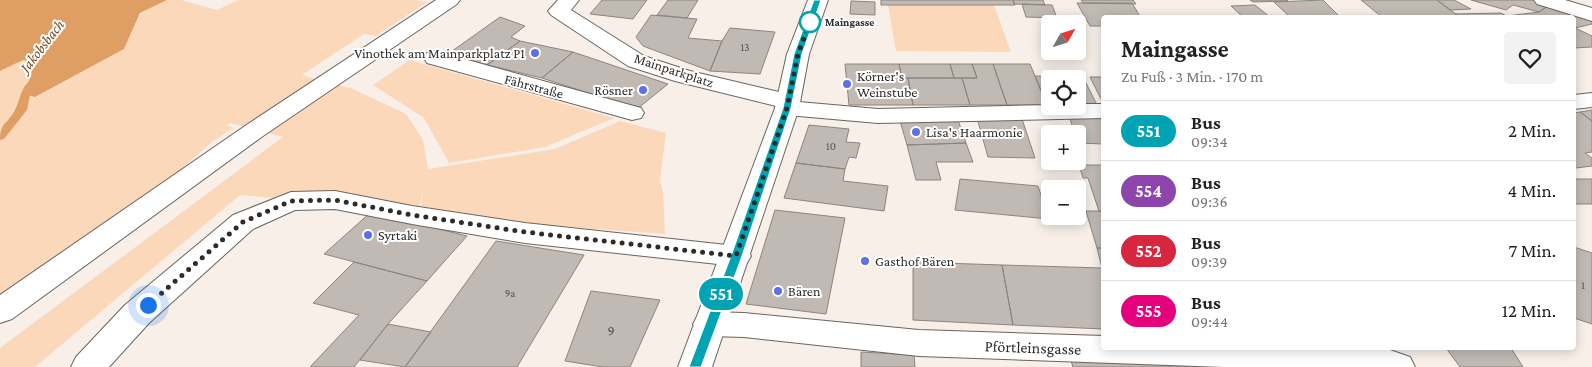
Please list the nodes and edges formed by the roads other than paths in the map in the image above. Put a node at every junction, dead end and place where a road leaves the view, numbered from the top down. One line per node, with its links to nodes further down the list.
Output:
1 (569, 0): 9 (street, Mainparkplatz)
2 (818, 0): 9 (street)
3 (1544, 0): 5 (street)
4 (446, 2): 13 (street)
5 (1592, 16)
6 (435, 58): 11 (street, Fährstraße)
7 (1592, 100): 8 (street)
8 (1576, 102)
9 (787, 104): 10 (street); 12 (street)
10 (1101, 111)
11 (632, 113)
12 (736, 256): 14 (street); 18 (street)
13 (0, 311)
14 (710, 324): 15 (street, Pförtleinsgasse); 19 (street)
15 (1101, 349)
16 (1129, 350): 17 (street, Pförtleinsgasse)
17 (1394, 359)
18 (88, 367)
19 (695, 367)

